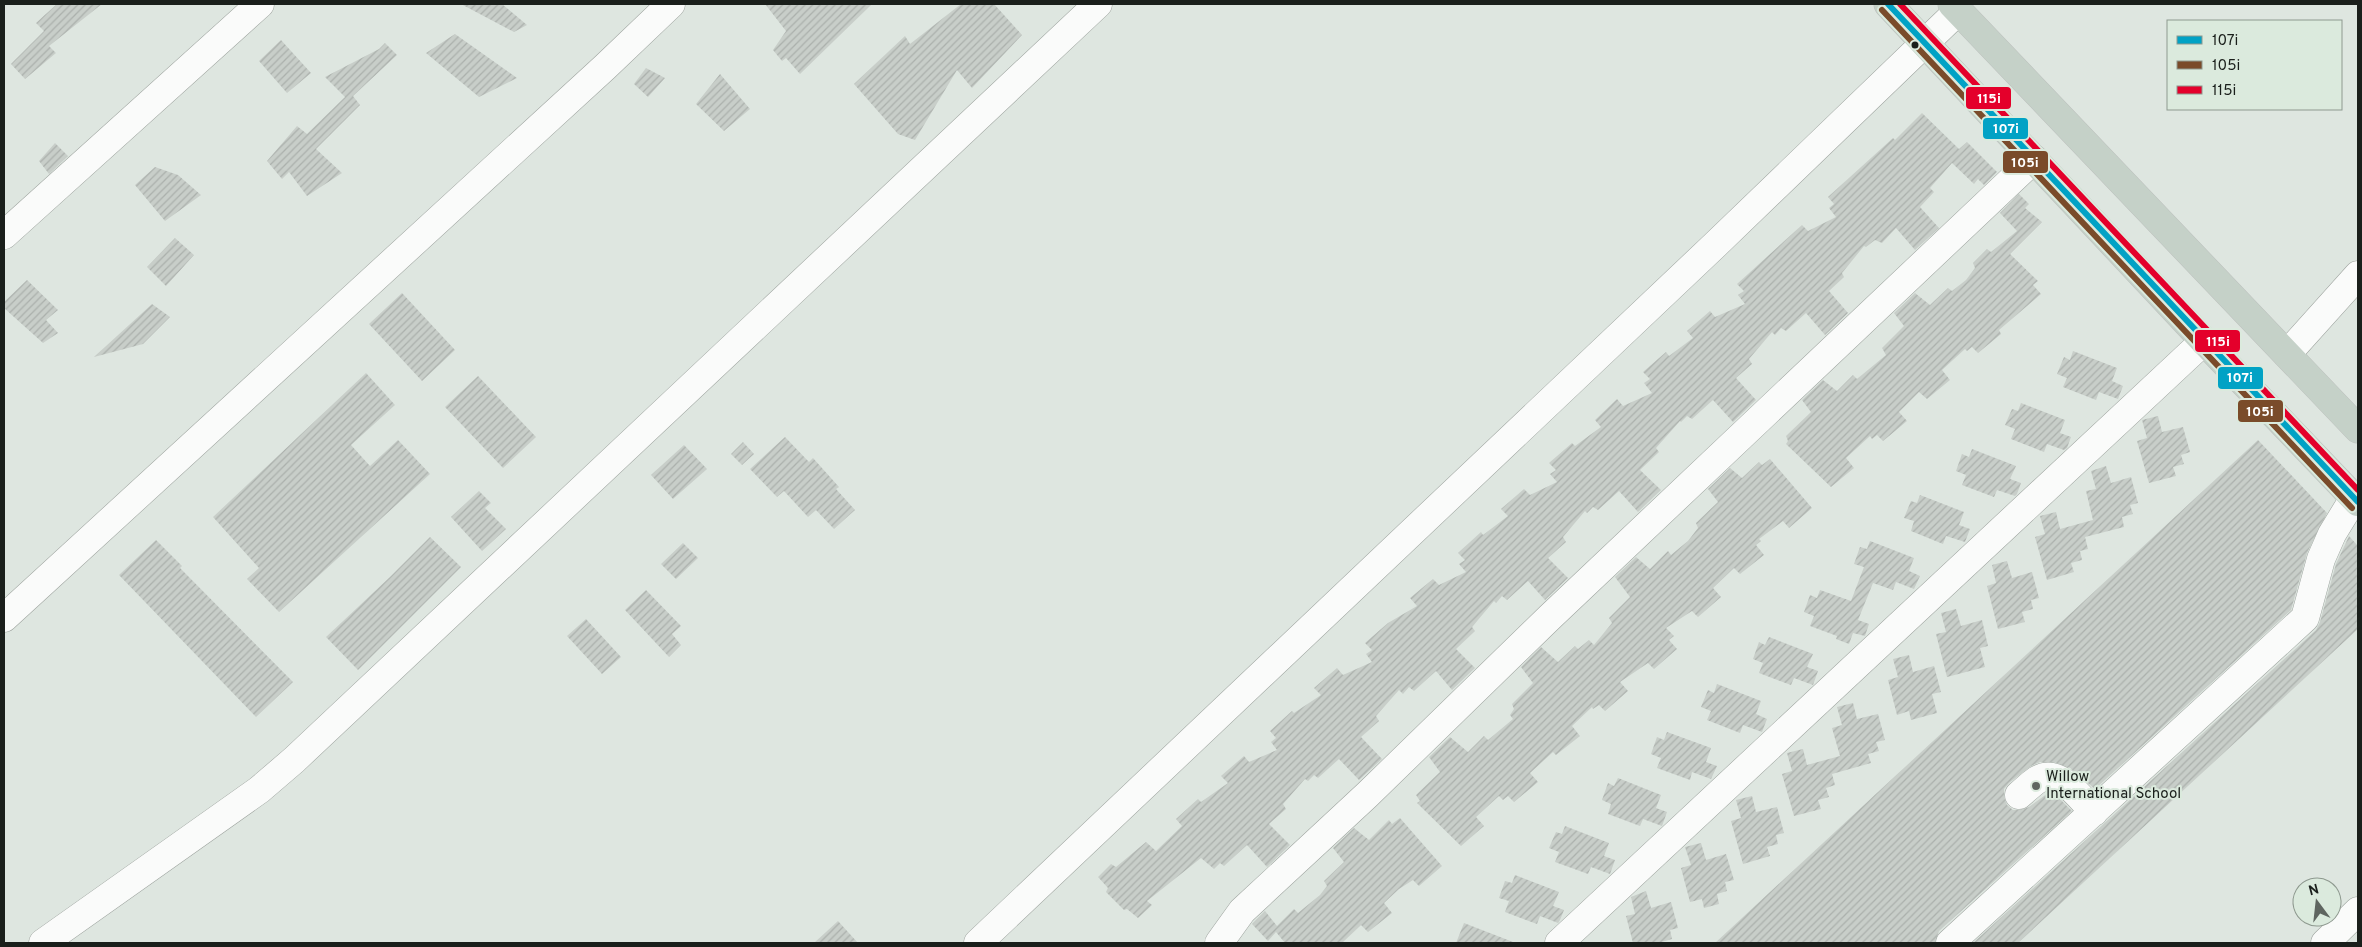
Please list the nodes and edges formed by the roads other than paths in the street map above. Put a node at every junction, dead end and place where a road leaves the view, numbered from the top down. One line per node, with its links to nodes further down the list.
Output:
1 (260, 4): 8 (street)
2 (671, 4): 14 (street)
3 (1098, 4): 18 (street)
4 (1888, 4): 6 (highway)
5 (1955, 8): 6 (street); 11 (highway)
6 (1926, 43): 7 (highway); 19 (street)
7 (2034, 159): 10 (highway); 20 (street)
8 (4, 235)
9 (2358, 276): 11 (street)
10 (2204, 341): 13 (highway); 21 (street)
11 (2287, 354): 12 (highway)
12 (2358, 429)
13 (2356, 500): 16 (street)
14 (4, 618)
15 (2019, 795): 16 (street)
16 (2094, 812): 22 (street)
17 (2358, 911): 23 (street)
18 (43, 943)
19 (978, 943)
20 (1219, 943)
21 (1559, 943)
22 (1950, 943)
23 (2324, 943)

